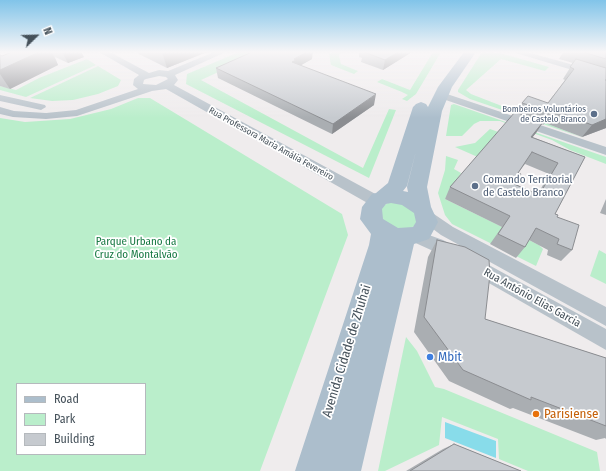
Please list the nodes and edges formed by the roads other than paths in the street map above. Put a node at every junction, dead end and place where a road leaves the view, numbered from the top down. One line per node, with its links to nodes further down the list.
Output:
1 (135, 74): 9 (street)
2 (156, 74): 9 (street)
3 (160, 74): 10 (street)
4 (180, 74): 10 (street)
5 (440, 74): 16 (main road)
6 (455, 74): 12 (main road)
7 (595, 74): 8 (street)
8 (606, 77)
9 (142, 79): 11 (street); 13 (street)
10 (168, 80): 11 (street); 16 (street, Rua Professora Maria Amália Fevereiro)
11 (148, 89): 14 (street)
12 (441, 95): 15 (street); 17 (main road)
13 (0, 98)
14 (0, 110)
15 (606, 151)
16 (380, 200): 17 (main road); 18 (main road)
17 (424, 212): 18 (main road); 19 (street, Rua António Elias Garcia)
18 (400, 235): 20 (street, Rua António Elias Garcia); 21 (main road, Avenida Cidade de Zhuhai); 22 (main road, Avenida Cidade de Zhuhai)
19 (606, 317)
20 (606, 340)
21 (312, 471)
22 (344, 471)

